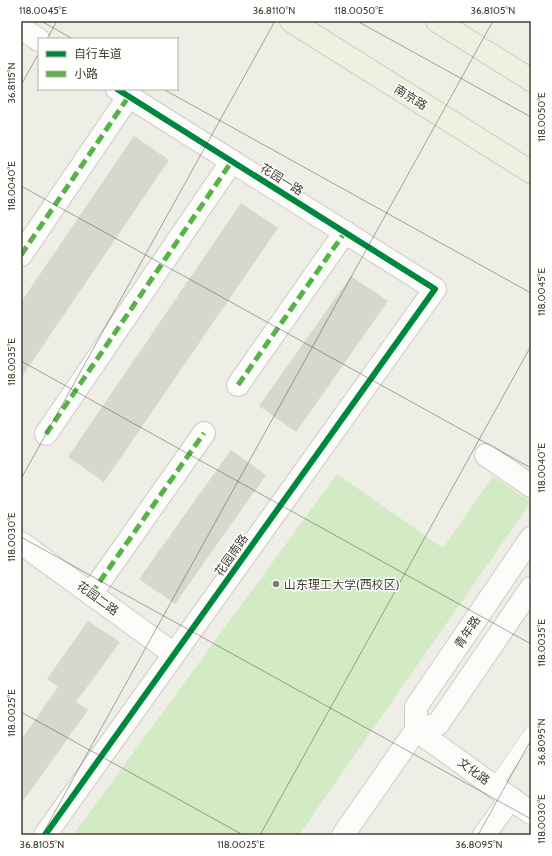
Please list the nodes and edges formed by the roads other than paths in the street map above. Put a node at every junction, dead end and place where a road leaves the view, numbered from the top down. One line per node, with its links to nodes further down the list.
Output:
1 (291, 21): 8 (main road, 南京路)
2 (437, 21): 5 (main road)
3 (21, 28): 4 (street)
4 (38, 39)
5 (531, 80)
6 (123, 93): 7 (street, 花园一路); 10 (street)
7 (232, 161): 9 (street, 花园一路); 14 (street)
8 (531, 172)
9 (345, 232): 11 (street, 花园一路); 12 (street)
10 (21, 255)
11 (435, 288): 21 (street, 花园南路)
12 (238, 385)
13 (204, 433): 20 (street)
14 (46, 434)
15 (486, 455): 16 (street)
16 (531, 486)
17 (531, 538): 22 (street, 青年路)
18 (21, 543): 20 (street, 花园二路)
19 (531, 588): 22 (street)
20 (91, 594): 21 (street, 花园二路)
21 (174, 654): 26 (street, 花园南路)
22 (416, 730): 24 (street, 文化路); 27 (street)
23 (531, 733): 24 (lane)
24 (502, 792): 25 (street, 文化路); 28 (street)
25 (531, 813)
26 (45, 835)
27 (343, 835)
28 (484, 835)

